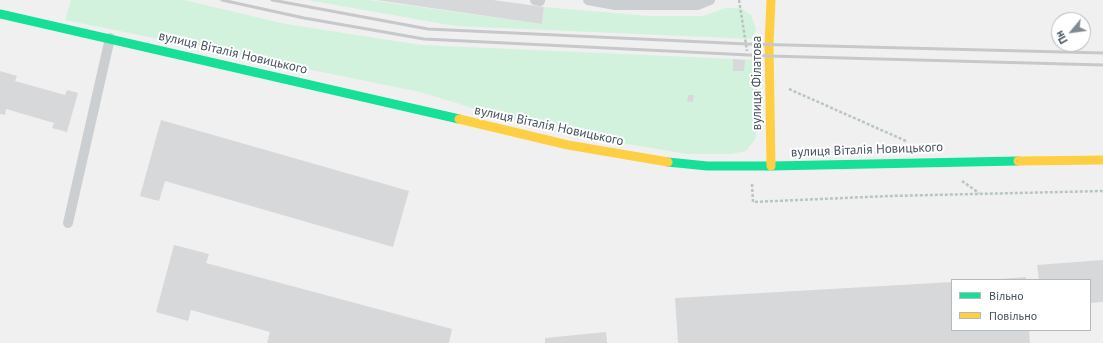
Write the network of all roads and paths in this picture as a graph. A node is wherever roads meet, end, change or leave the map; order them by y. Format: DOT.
graph roads {
  1 [pos="588,0"];
  2 [pos="710,0"];
  3 [pos="771,0"];
  4 [pos="0,14"];
  5 [pos="110,38"];
  6 [pos="785,87"];
  7 [pos="910,143"];
  8 [pos="1103,160"];
  9 [pos="771,166"];
  10 [pos="752,183"];
  11 [pos="1103,191"];
  12 [pos="68,222"];
  1 -- 2 [label="lane"];
  3 -- 9 [label="street, вулиця Філатова"];
  4 -- 5 [label="street, вулиця Віталія Новицького"];
  5 -- 9 [label="street, вулиця Віталія Новицького"];
  5 -- 12 [label="lane"];
  6 -- 7 [label="path"];
  8 -- 9 [label="street, вулиця Віталія Новицького"];
  10 -- 11 [label="path"];
}
